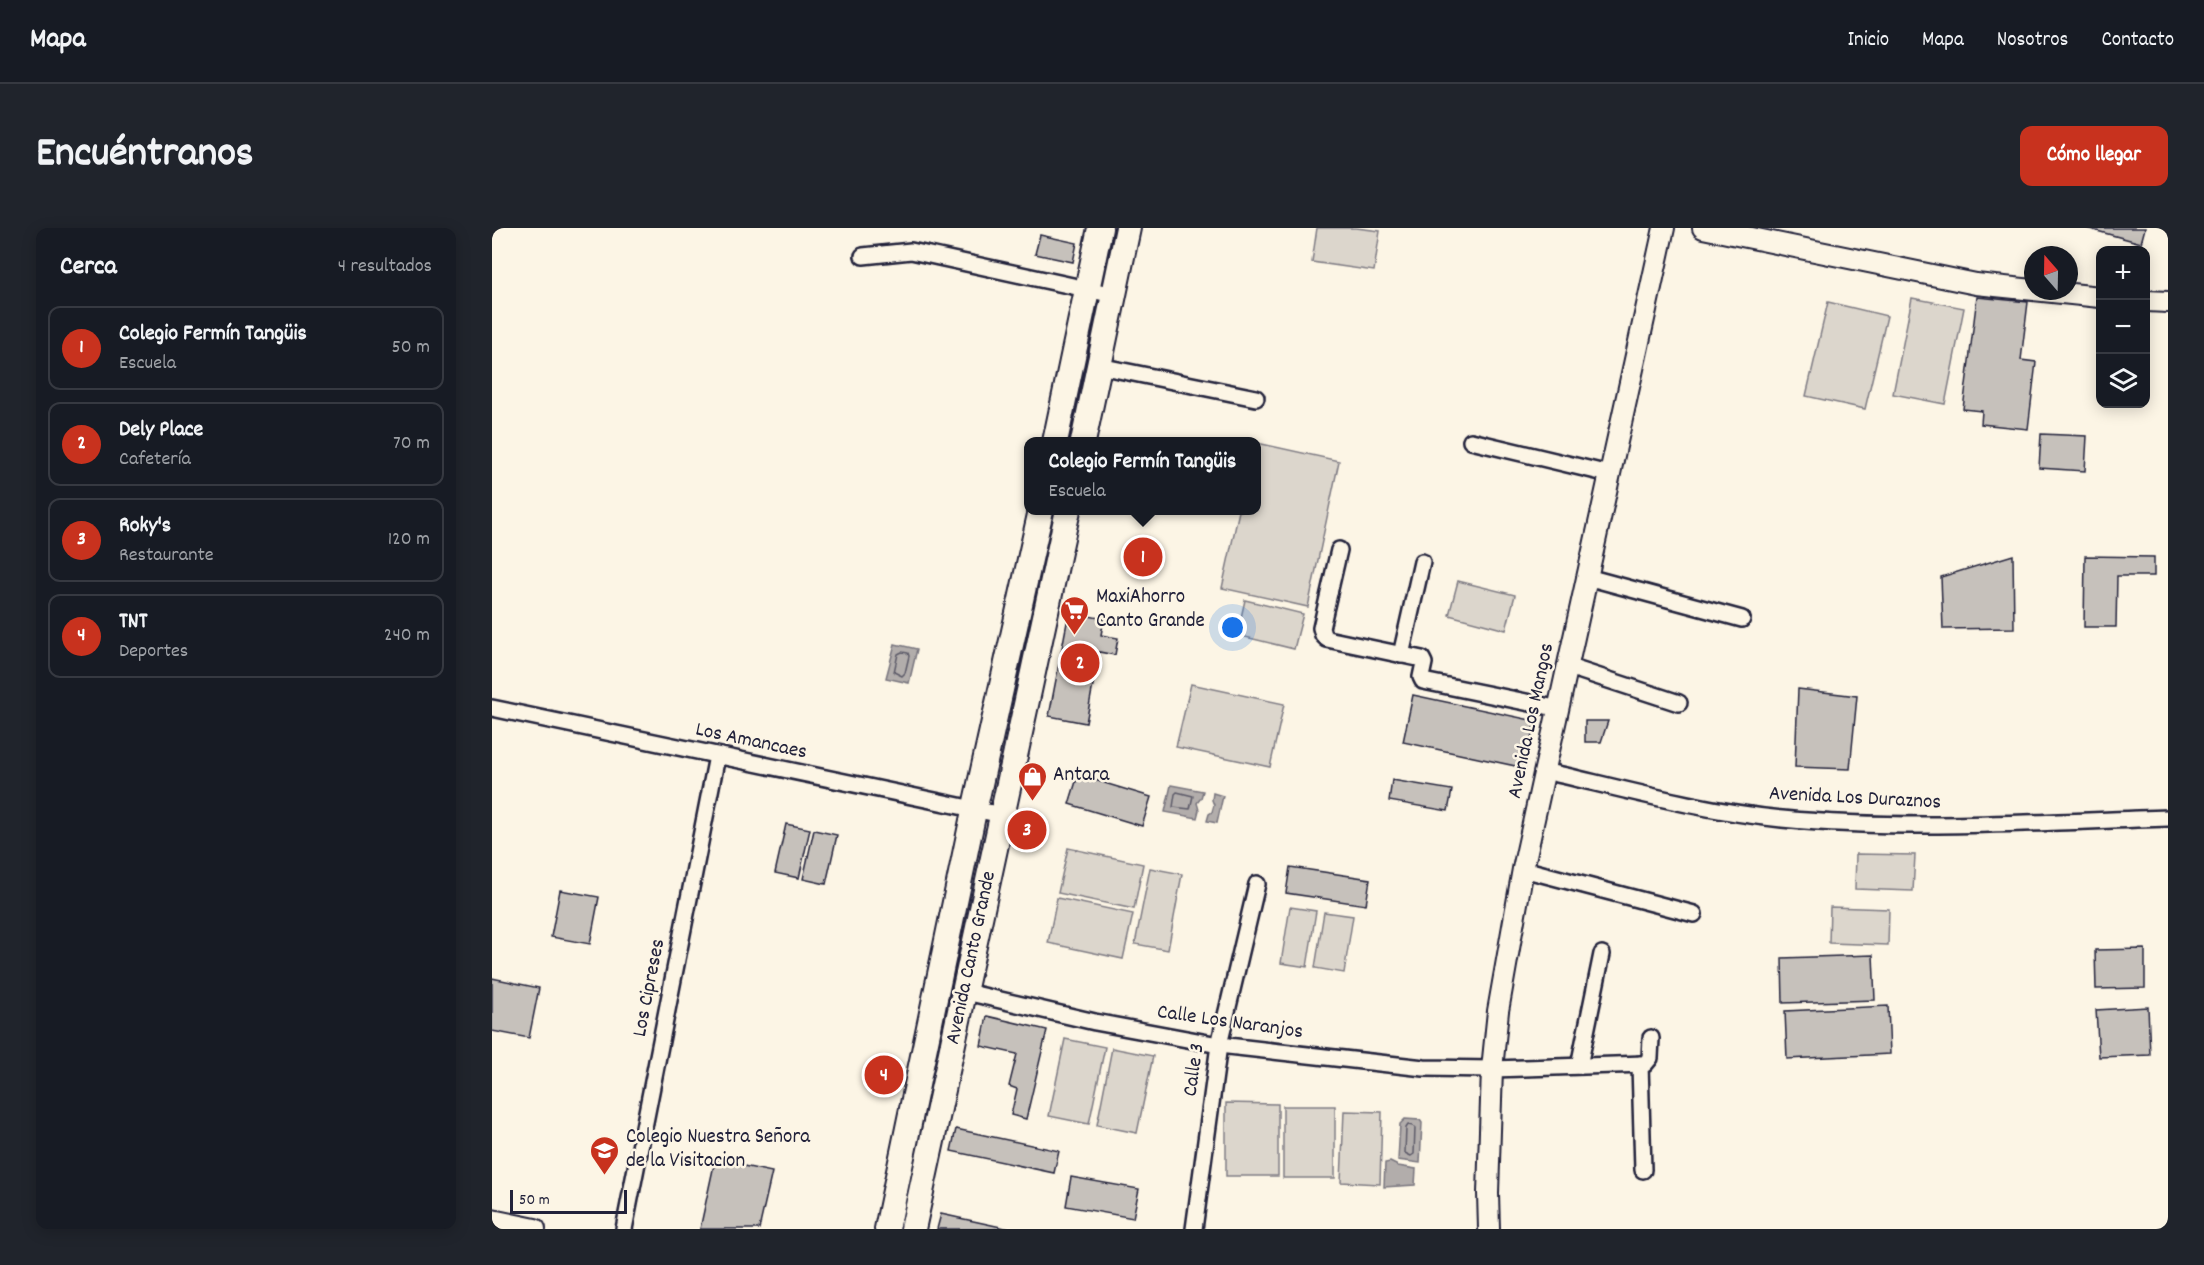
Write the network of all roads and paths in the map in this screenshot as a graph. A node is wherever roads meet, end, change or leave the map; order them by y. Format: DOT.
graph roads {
  1 [pos="1100,228"];
  2 [pos="1128,228"];
  3 [pos="1664,228"];
  4 [pos="1703,228"];
  5 [pos="863,256"];
  6 [pos="1087,289"];
  7 [pos="1114,295"];
  8 [pos="2096,297"];
  9 [pos="2150,301"];
  10 [pos="2168,302"];
  11 [pos="1099,366"];
  12 [pos="1256,398"];
  13 [pos="1056,437"];
  14 [pos="1084,437"];
  15 [pos="1471,441"];
  16 [pos="1609,474"];
  17 [pos="1040,515"];
  18 [pos="1067,515"];
  19 [pos="1339,550"];
  20 [pos="1422,562"];
  21 [pos="1587,577"];
  22 [pos="1742,619"];
  23 [pos="1401,655"];
  24 [pos="1569,667"];
  25 [pos="1679,703"];
  26 [pos="492,708"];
  27 [pos="1560,709"];
  28 [pos="717,756"];
  29 [pos="1545,771"];
  30 [pos="974,811"];
  31 [pos="1002,815"];
  32 [pos="2168,818"];
  33 [pos="1523,869"];
  34 [pos="1257,884"];
  35 [pos="1694,914"];
  36 [pos="1602,954"];
  37 [pos="966,992"];
  38 [pos="1651,1038"];
  39 [pos="1219,1046"];
  40 [pos="1640,1065"];
  41 [pos="1579,1066"];
  42 [pos="1492,1069"];
  43 [pos="1643,1170"];
  44 [pos="492,1220"];
  45 [pos="535,1229"];
  46 [pos="624,1229"];
  47 [pos="887,1229"];
  48 [pos="913,1229"];
  49 [pos="1194,1229"];
  50 [pos="1489,1229"];
  1 -- 6 [label="main road"];
  2 -- 7 [label="main road"];
  3 -- 16 [label="street, Avenida Los Mangos"];
  4 -- 8 [label="street"];
  5 -- 6 [label="street"];
  6 -- 7 [label="street"];
  6 -- 13 [label="main road"];
  7 -- 11 [label="main road"];
  9 -- 10 [label="street"];
  11 -- 12 [label="street"];
  11 -- 14 [label="main road"];
  15 -- 16 [label="street"];
  16 -- 21 [label="street, Avenida Los Mangos"];
  17 -- 30 [label="main road, Avenida Canto Grande"];
  18 -- 31 [label="main road, Avenida Canto Grande"];
  19 -- 23 [label="street"];
  20 -- 23 [label="street"];
  21 -- 22 [label="street"];
  21 -- 24 [label="street, Avenida Los Mangos"];
  23 -- 27 [label="street"];
  24 -- 25 [label="street"];
  24 -- 27 [label="street, Avenida Los Mangos"];
  26 -- 28 [label="street, Los Amancaes"];
  27 -- 29 [label="street, Avenida Los Mangos"];
  28 -- 30 [label="street, Los Amancaes"];
  28 -- 46 [label="street, Los Cipreses"];
  29 -- 32 [label="street, Avenida Los Duraznos"];
  29 -- 33 [label="street, Avenida Los Mangos"];
  30 -- 31 [label="street, Los Amancaes"];
  30 -- 47 [label="main road, Avenida Canto Grande"];
  31 -- 37 [label="main road, Avenida Canto Grande"];
  33 -- 35 [label="street"];
  33 -- 42 [label="street, Avenida Los Mangos"];
  34 -- 39 [label="street, Calle 3"];
  36 -- 41 [label="street"];
  37 -- 39 [label="street, Calle Los Naranjos"];
  37 -- 48 [label="main road, Avenida Canto Grande"];
  38 -- 40 [label="street"];
  39 -- 42 [label="street, Calle Los Naranjos"];
  39 -- 49 [label="street, Calle 3"];
  40 -- 41 [label="street, Calle Los Naranjos"];
  40 -- 43 [label="street"];
  41 -- 42 [label="street, Calle Los Naranjos"];
  42 -- 50 [label="street, Avenida Los Mangos"];
  44 -- 45 [label="street"];
}
